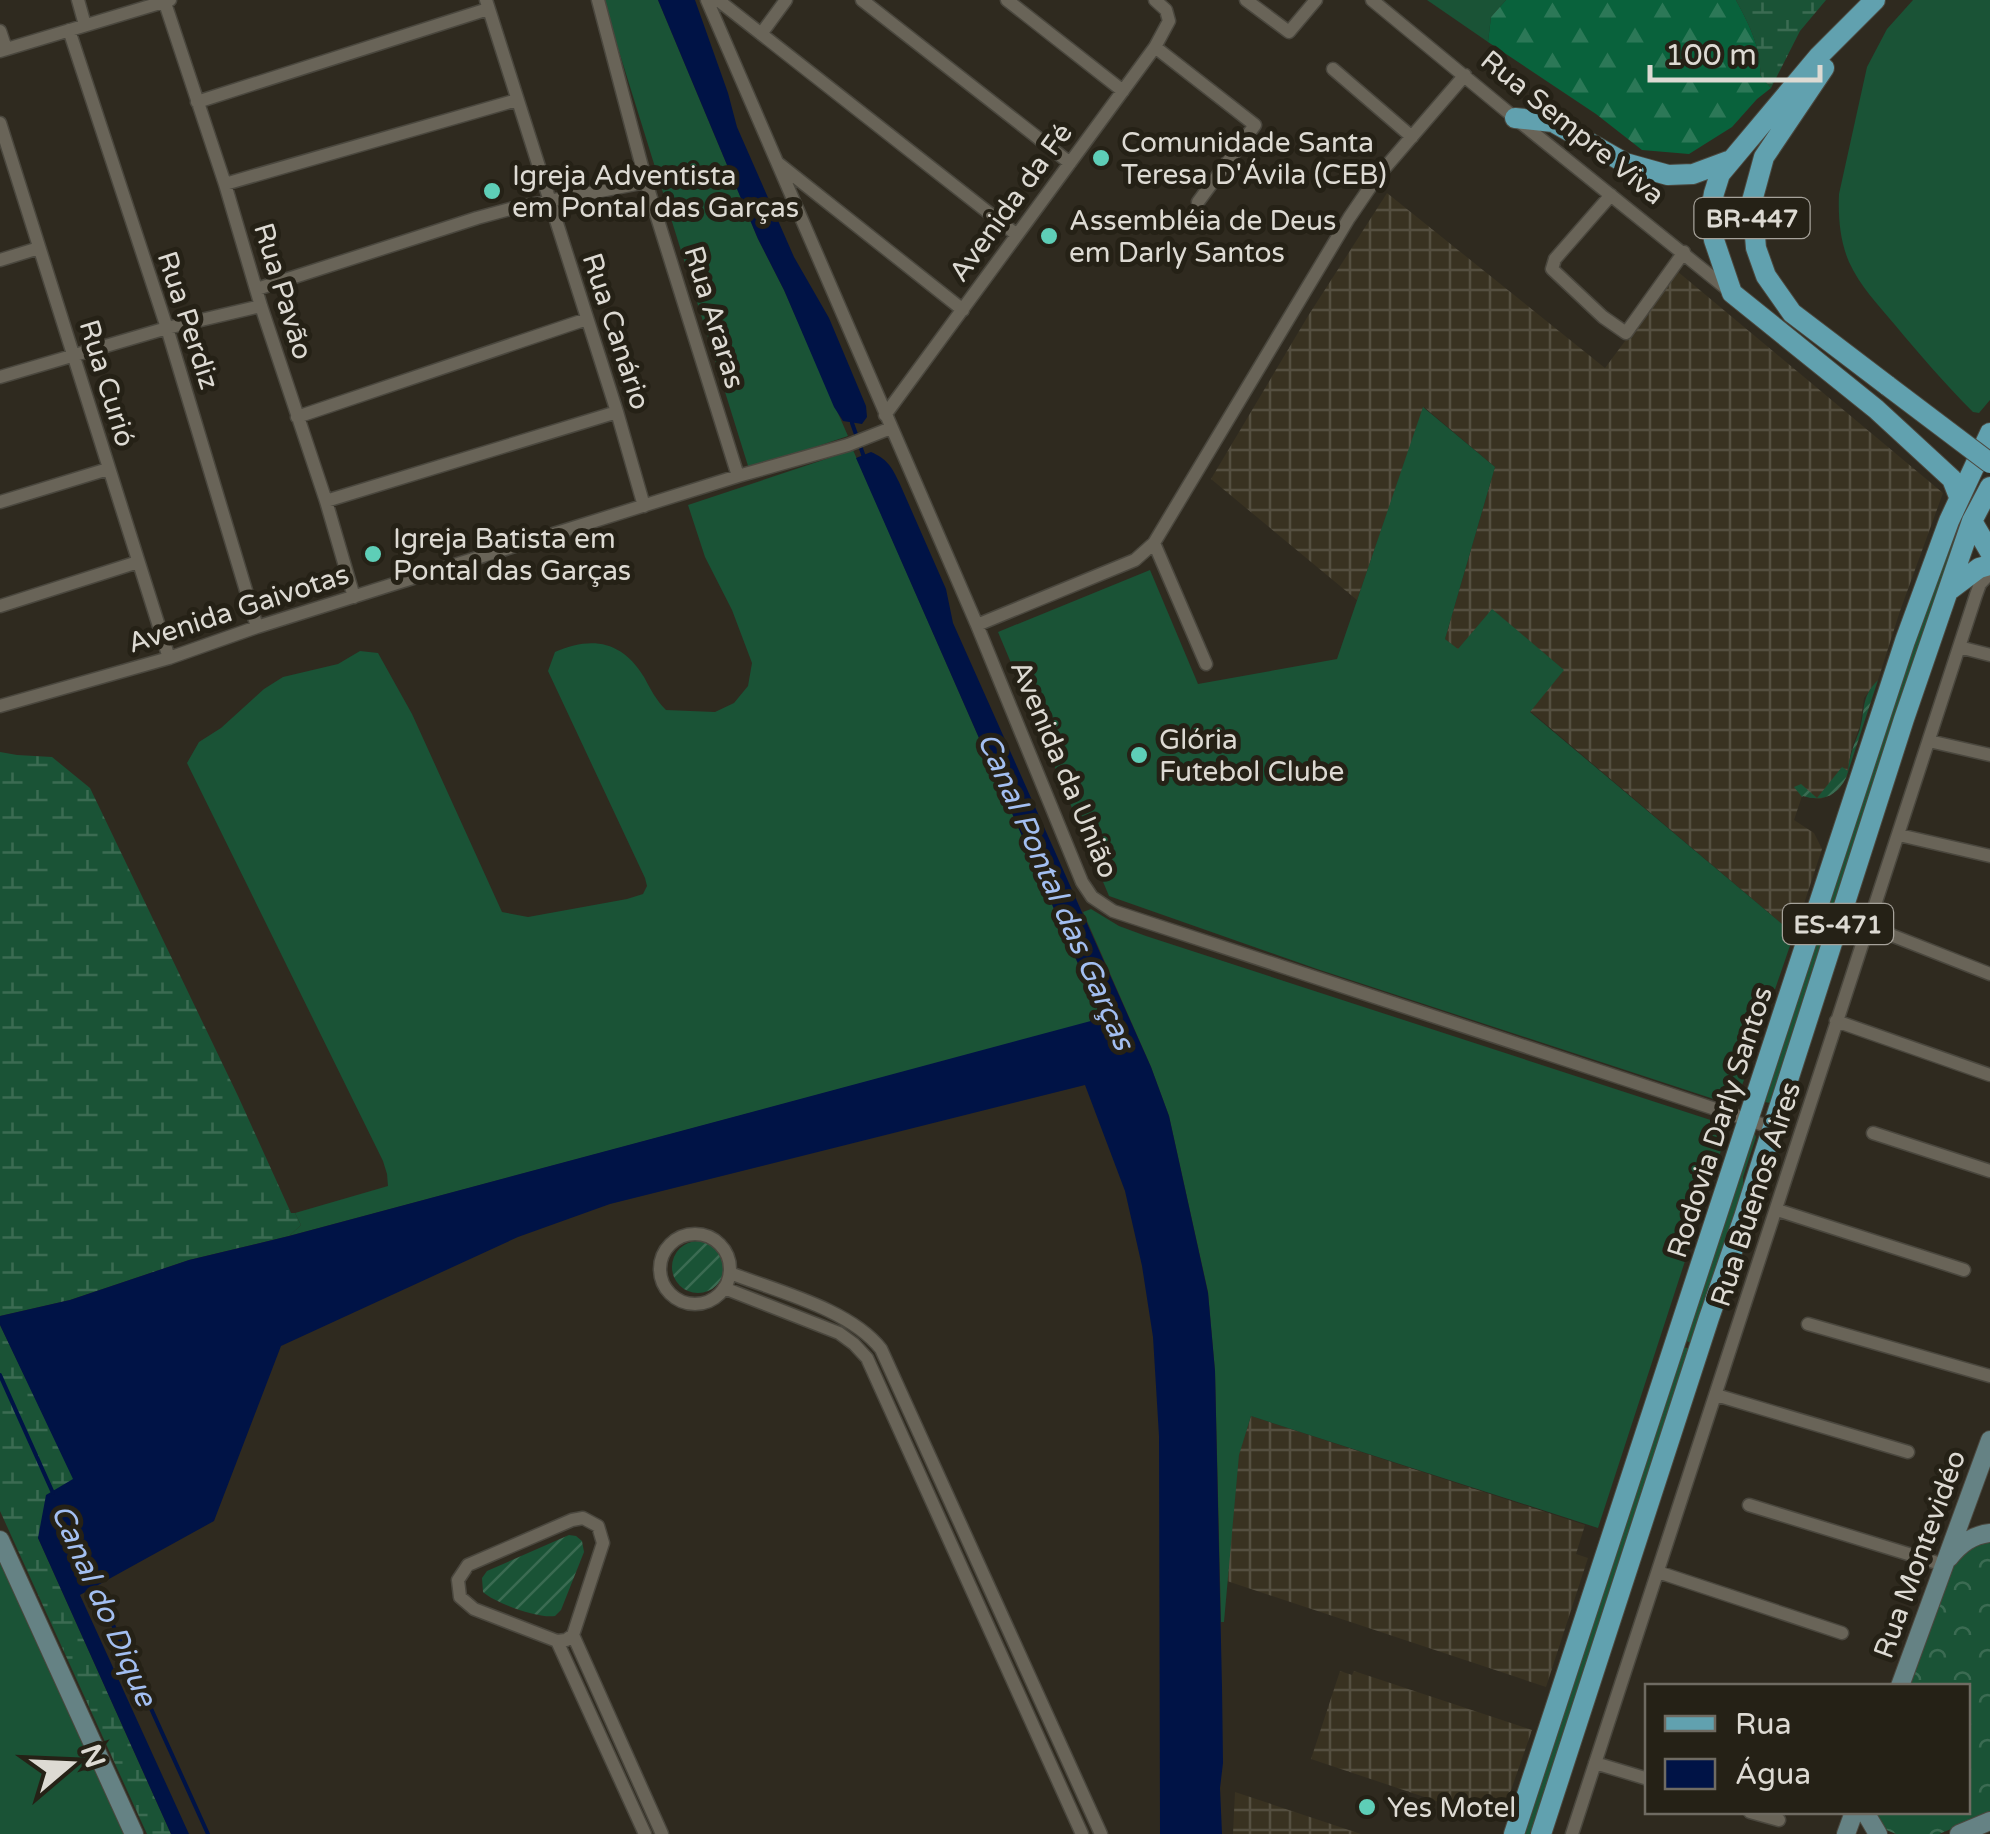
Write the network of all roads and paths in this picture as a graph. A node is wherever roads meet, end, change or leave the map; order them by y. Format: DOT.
graph roads {
  1 [pos="78,0"];
  2 [pos="598,0"];
  3 [pos="707,0"];
  4 [pos="718,0"];
  5 [pos="786,0"];
  6 [pos="862,0"];
  7 [pos="1007,0"];
  8 [pos="1155,0"];
  9 [pos="1246,0"];
  10 [pos="1316,0"];
  11 [pos="1372,0"];
  12 [pos="1876,0"];
  13 [pos="167,1"];
  14 [pos="487,4"];
  15 [pos="1854,20"];
  16 [pos="86,24"];
  17 [pos="69,30"];
  18 [pos="0,31"];
  19 [pos="761,34"];
  20 [pos="1155,47"];
  21 [pos="3,50"];
  22 [pos="1333,70"];
  23 [pos="1465,76"];
  24 [pos="1122,91"];
  25 [pos="517,100"];
  26 [pos="196,102"];
  27 [pos="1515,118"];
  28 [pos="0,123"];
  29 [pos="1412,137"];
  30 [pos="6,159"];
  31 [pos="1730,160"];
  32 [pos="777,162"];
  33 [pos="1070,163"];
  34 [pos="646,182"];
  35 [pos="225,184"];
  36 [pos="1611,195"];
  37 [pos="549,202"];
  38 [pos="1198,202"];
  39 [pos="1017,235"];
  40 [pos="39,248"];
  41 [pos="1684,252"];
  42 [pos="0,260"];
  43 [pos="257,289"];
  44 [pos="1732,293"];
  45 [pos="262,306"];
  46 [pos="963,310"];
  47 [pos="587,318"];
  48 [pos="166,328"];
  49 [pos="74,354"];
  50 [pos="0,378"];
  51 [pos="616,412"];
  52 [pos="297,416"];
  53 [pos="888,422"];
  54 [pos="1990,434"];
  55 [pos="1990,463"];
  56 [pos="108,469"];
  57 [pos="738,476"];
  58 [pos="1990,488"];
  59 [pos="1959,497"];
  60 [pos="0,502"];
  61 [pos="326,502"];
  62 [pos="644,506"];
  63 [pos="1972,522"];
  64 [pos="1154,544"];
  65 [pos="1990,552"];
  66 [pos="138,562"];
  67 [pos="1990,565"];
  68 [pos="1990,574"];
  69 [pos="1950,589"];
  70 [pos="354,598"];
  71 [pos="0,606"];
  72 [pos="976,626"];
  73 [pos="257,627"];
  74 [pos="1958,647"];
  75 [pos="1990,654"];
  76 [pos="169,658"];
  77 [pos="1206,664"];
  78 [pos="0,706"];
  79 [pos="1929,740"];
  80 [pos="1990,755"];
  81 [pos="1899,834"];
  82 [pos="1990,856"];
  83 [pos="1868,926"];
  84 [pos="1990,974"];
  85 [pos="1836,1022"];
  86 [pos="1990,1075"];
  87 [pos="1748,1120"];
  88 [pos="1773,1128"];
  89 [pos="1873,1133"];
  90 [pos="1990,1172"];
  91 [pos="1777,1210"];
  92 [pos="1964,1270"];
  93 [pos="730,1272"];
  94 [pos="724,1288"];
  95 [pos="1808,1324"];
  96 [pos="1990,1376"];
  97 [pos="1716,1395"];
  98 [pos="1990,1440"];
  99 [pos="1908,1452"];
  100 [pos="1749,1505"];
  101 [pos="1990,1533"];
  102 [pos="0,1540"];
  103 [pos="1944,1565"];
  104 [pos="1658,1572"];
  105 [pos="1842,1634"];
  106 [pos="573,1636"];
  107 [pos="557,1641"];
  108 [pos="1901,1684"];
  109 [pos="1596,1763"];
  110 [pos="1645,1778"];
  111 [pos="1757,1814"];
  112 [pos="1778,1820"];
  113 [pos="1990,1821"];
  114 [pos="134,1834"];
  115 [pos="644,1834"];
  116 [pos="662,1834"];
  117 [pos="1082,1834"];
  118 [pos="1101,1834"];
  119 [pos="1514,1834"];
  120 [pos="1541,1834"];
  121 [pos="1572,1834"];
  122 [pos="1959,1834"];
  1 -- 16 [label="street"];
  2 -- 34 [label="street, Rua Araras"];
  3 -- 32 [label="street, Avenida da União"];
  4 -- 19 [label="street"];
  5 -- 19 [label="street"];
  6 -- 33 [label="street"];
  7 -- 24 [label="street"];
  8 -- 20 [label="street, Avenida da Fé"];
  9 -- 10 [label="street"];
  11 -- 23 [label="street, Rua Sempre Viva"];
  12 -- 15 [label="main road, BR-447"];
  13 -- 16 [label="street"];
  13 -- 26 [label="street, Rua Pavão"];
  14 -- 25 [label="street, Rua Canário"];
  14 -- 26 [label="street"];
  15 -- 31 [label="main road, BR-447"];
  15 -- 55 [label="main road, BR-447, bridge"];
  16 -- 17 [label="street"];
  17 -- 21 [label="street"];
  17 -- 48 [label="street, Rua Perdiz"];
  18 -- 21 [label="street"];
  19 -- 39 [label="street"];
  20 -- 24 [label="street, Avenida da Fé"];
  20 -- 38 [label="street"];
  22 -- 29 [label="street"];
  23 -- 27 [label="street, Rua Sempre Viva"];
  23 -- 29 [label="street"];
  24 -- 33 [label="street, Avenida da Fé"];
  25 -- 35 [label="street"];
  25 -- 37 [label="street, Rua Canário"];
  26 -- 35 [label="street, Rua Pavão"];
  27 -- 31 [label="main road"];
  27 -- 36 [label="street, Rua Sempre Viva"];
  28 -- 30 [label="street, Rua Curió"];
  29 -- 64 [label="street"];
  30 -- 40 [label="street, Rua Curió"];
  31 -- 44 [label="main road, BR-447"];
  32 -- 46 [label="street"];
  32 -- 53 [label="street, Avenida da União"];
  33 -- 39 [label="street, Avenida da Fé"];
  34 -- 37 [label="street"];
  34 -- 57 [label="street, Rua Araras"];
  35 -- 43 [label="street, Rua Pavão"];
  36 -- 41 [label="street, Rua Sempre Viva"];
  36 -- 41 [label="street"];
  37 -- 43 [label="street"];
  37 -- 47 [label="street, Rua Canário"];
  39 -- 46 [label="street, Avenida da Fé"];
  40 -- 42 [label="street"];
  40 -- 49 [label="street, Rua Curió"];
  41 -- 44 [label="street, Rua Sempre Viva"];
  43 -- 45 [label="street, Rua Pavão"];
  44 -- 59 [label="main road, Rua Sempre Viva"];
  45 -- 48 [label="street"];
  45 -- 52 [label="street, Rua Pavão"];
  46 -- 53 [label="street, Avenida da Fé"];
  47 -- 51 [label="street, Rua Canário"];
  47 -- 52 [label="street"];
  48 -- 49 [label="street"];
  48 -- 73 [label="street, Rua Perdiz"];
  49 -- 50 [label="street"];
  49 -- 56 [label="street, Rua Curió"];
  51 -- 61 [label="street"];
  51 -- 62 [label="street, Rua Canário"];
  52 -- 61 [label="street, Rua Pavão"];
  53 -- 57 [label="street, Avenida Gaivotas"];
  53 -- 72 [label="street, Avenida da União"];
  54 -- 59 [label="main road, Rodovia Darly Santos / ES-471"];
  56 -- 60 [label="street"];
  56 -- 66 [label="street, Rua Curió"];
  57 -- 62 [label="street, Avenida Gaivotas"];
  58 -- 63 [label="main road, Rodovia Darly Santos / ES-471"];
  59 -- 87 [label="main road, Rodovia Darly Santos / ES-471"];
  61 -- 70 [label="street, Rua Pavão"];
  62 -- 70 [label="street, Avenida Gaivotas"];
  63 -- 65 [label="main road"];
  63 -- 69 [label="main road, Rodovia Darly Santos / ES-471"];
  64 -- 72 [label="street"];
  64 -- 77 [label="street"];
  66 -- 71 [label="street"];
  66 -- 76 [label="street, Rua Curió"];
  67 -- 69 [label="main road"];
  68 -- 74 [label="street, Rua Buenos Aires"];
  69 -- 88 [label="main road, Rodovia Darly Santos / ES-471"];
  70 -- 73 [label="street, Avenida Gaivotas"];
  72 -- 87 [label="street, Avenida da União"];
  73 -- 76 [label="street, Avenida Gaivotas"];
  74 -- 75 [label="street"];
  74 -- 79 [label="street, Rua Buenos Aires"];
  76 -- 78 [label="street, Avenida Gaivotas"];
  79 -- 80 [label="street"];
  79 -- 81 [label="street, Rua Buenos Aires"];
  81 -- 82 [label="street"];
  81 -- 83 [label="street, Rua Buenos Aires"];
  83 -- 84 [label="street"];
  83 -- 85 [label="street, Rua Buenos Aires"];
  85 -- 86 [label="street"];
  85 -- 91 [label="street, Rua Buenos Aires"];
  87 -- 88 [label="street, Avenida da União"];
  87 -- 119 [label="main road, Rodovia Darly Santos / ES-471"];
  88 -- 120 [label="main road, Rodovia Darly Santos / ES-471"];
  89 -- 90 [label="street"];
  91 -- 92 [label="street"];
  91 -- 97 [label="street, Rua Buenos Aires"];
  93 -- 94 [label="street"];
  93 -- 94 [label="street"];
  93 -- 118 [label="street"];
  94 -- 117 [label="street"];
  95 -- 96 [label="street"];
  97 -- 99 [label="street"];
  97 -- 104 [label="street, Rua Buenos Aires"];
  98 -- 103 [label="street, Rua Montevidéo"];
  100 -- 103 [label="street"];
  101 -- 103 [label="street"];
  102 -- 114 [label="street"];
  103 -- 108 [label="street, Rua Montevidéo"];
  104 -- 105 [label="street"];
  104 -- 109 [label="street, Rua Buenos Aires"];
  106 -- 107 [label="street"];
  106 -- 107 [label="street"];
  106 -- 116 [label="street"];
  107 -- 115 [label="street"];
  109 -- 110 [label="street"];
  109 -- 121 [label="street, Rua Buenos Aires"];
  111 -- 112 [label="street"];
  113 -- 122 [label="street"];
}
